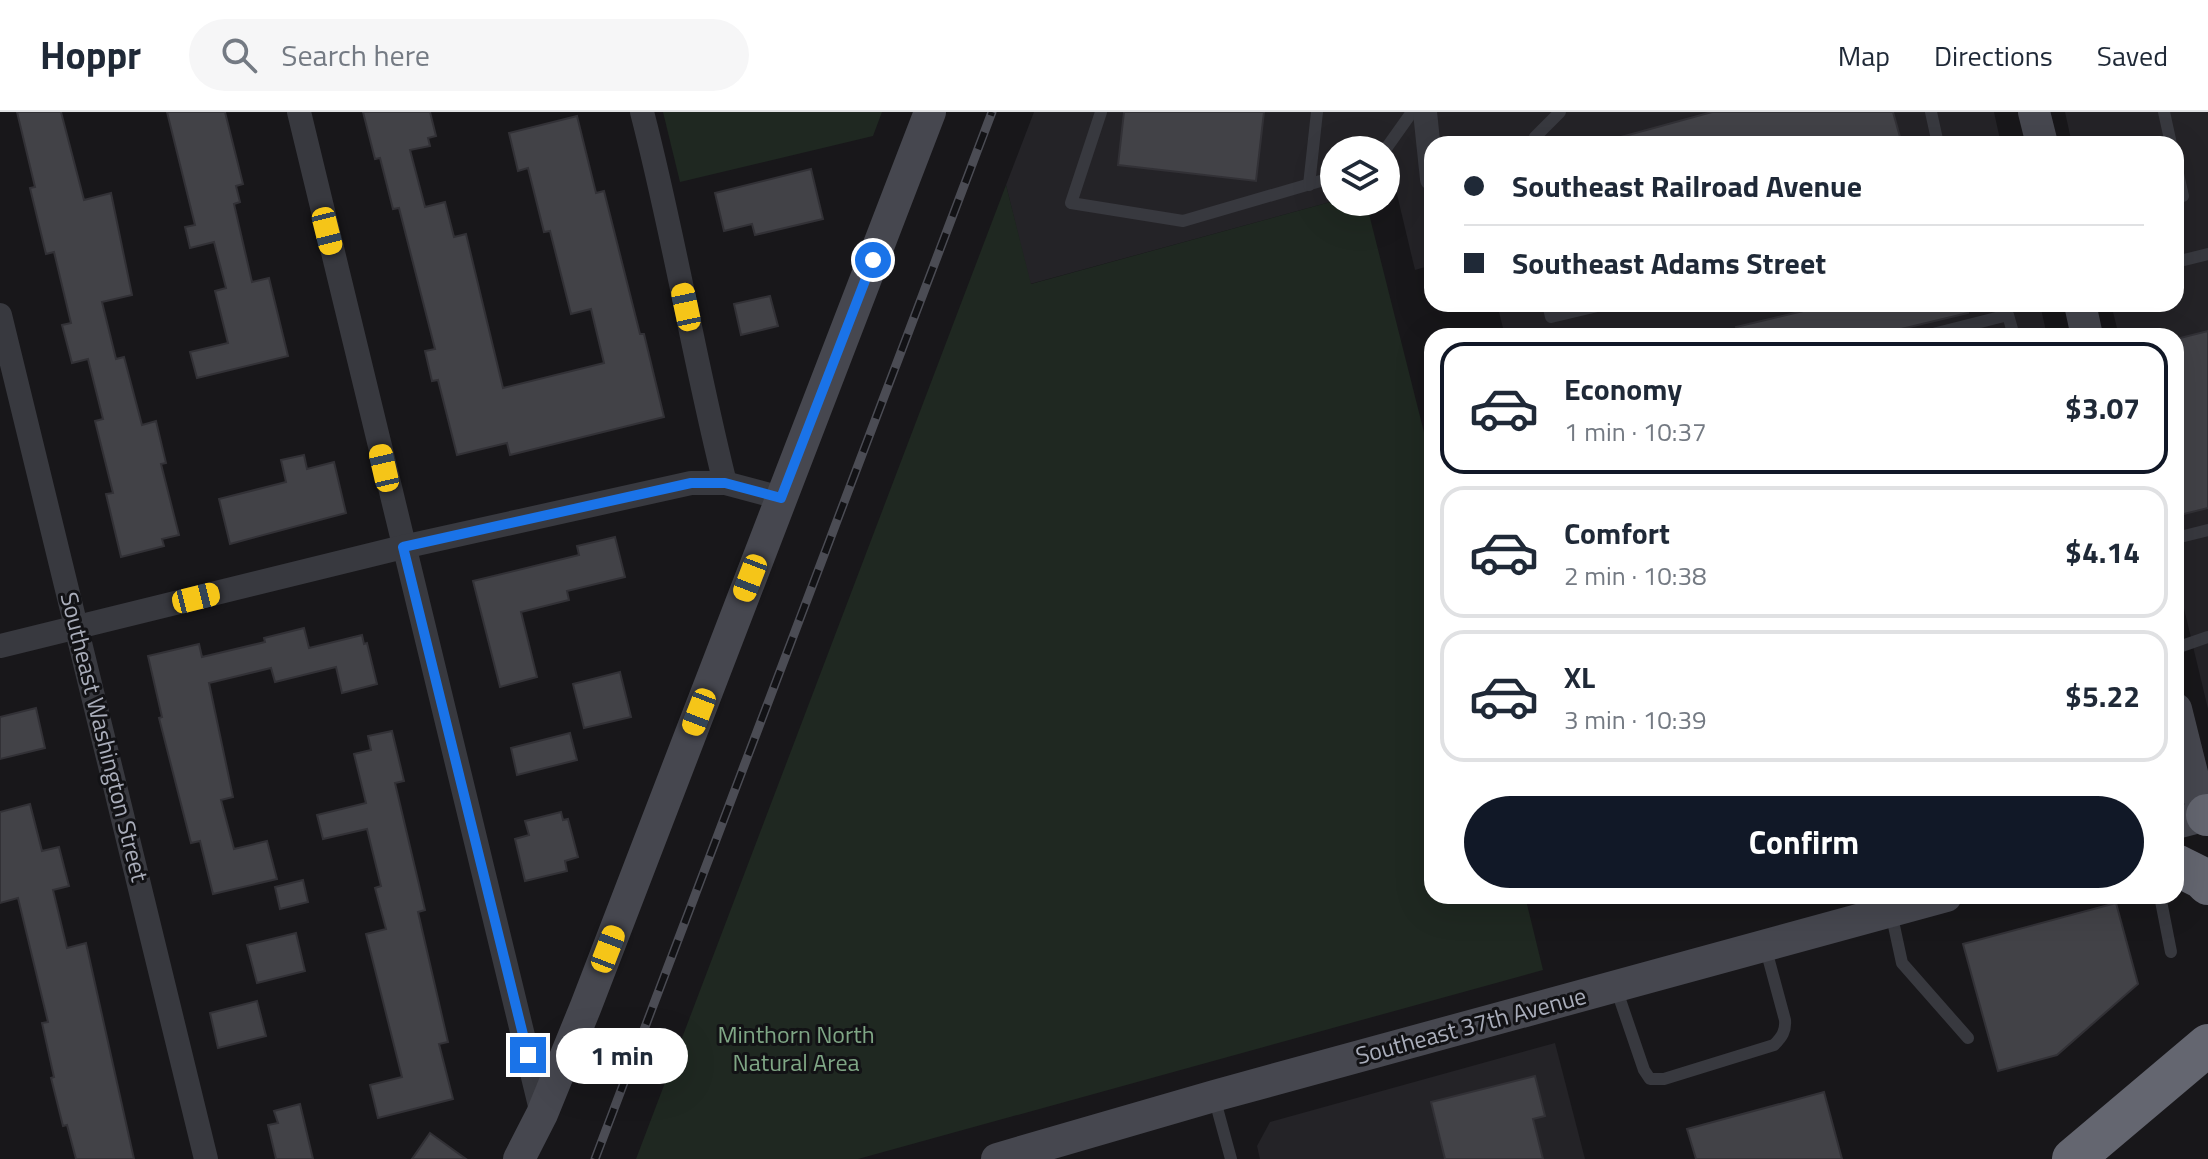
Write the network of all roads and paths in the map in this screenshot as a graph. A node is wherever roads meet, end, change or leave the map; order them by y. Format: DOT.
graph roads {
  1 [pos="299,112"];
  2 [pos="642,112"];
  3 [pos="930,112"];
  4 [pos="1101,112"];
  5 [pos="1317,112"];
  6 [pos="1412,112"];
  7 [pos="1425,112"];
  8 [pos="1560,112"];
  9 [pos="1931,112"];
  10 [pos="2035,112"];
  11 [pos="2164,112"];
  12 [pos="1395,136"];
  13 [pos="1428,136"];
  14 [pos="1536,136"];
  15 [pos="1936,136"];
  16 [pos="2040,136"];
  17 [pos="2169,136"];
  18 [pos="1320,181"];
  19 [pos="1309,185"];
  20 [pos="2208,254"];
  21 [pos="2184,260"];
  22 [pos="1550,312"];
  23 [pos="1572,312"];
  24 [pos="0,315"];
  25 [pos="1957,328"];
  26 [pos="2012,328"];
  27 [pos="725,483"];
  28 [pos="781,498"];
  29 [pos="2208,530"];
  30 [pos="2184,536"];
  31 [pos="403,547"];
  32 [pos="77,627"];
  33 [pos="2208,637"];
  34 [pos="2184,645"];
  35 [pos="0,646"];
  36 [pos="2184,741"];
  37 [pos="2200,817"];
  38 [pos="2184,869"];
  39 [pos="2208,884"];
  40 [pos="1911,904"];
  41 [pos="2162,904"];
  42 [pos="1881,911"];
  43 [pos="1765,946"];
  44 [pos="2171,952"];
  45 [pos="1615,986"];
  46 [pos="1968,1038"];
  47 [pos="2208,1044"];
  48 [pos="1214,1096"];
  49 [pos="542,1114"];
  50 [pos="206,1159"];
  51 [pos="519,1159"];
  52 [pos="997,1159"];
  53 [pos="1231,1159"];
  54 [pos="2073,1159"];
  1 -- 31 [label="street"];
  2 -- 27 [label="street"];
  3 -- 28 [label="street"];
  4 -- 19 [label="lane"];
  5 -- 19 [label="lane"];
  6 -- 12 [label="lane"];
  7 -- 13 [label="street"];
  8 -- 14 [label="lane"];
  9 -- 15 [label="lane"];
  10 -- 16 [label="street"];
  11 -- 17 [label="lane"];
  18 -- 19 [label="lane"];
  20 -- 21 [label="lane"];
  22 -- 23 [label="lane"];
  24 -- 32 [label="street, Southeast Washington Street"];
  25 -- 26 [label="lane"];
  27 -- 28 [label="street"];
  27 -- 31 [label="street"];
  28 -- 49 [label="street"];
  29 -- 30 [label="lane"];
  31 -- 32 [label="street"];
  31 -- 49 [label="street"];
  32 -- 35 [label="street"];
  32 -- 50 [label="street, Southeast Washington Street"];
  33 -- 34 [label="lane"];
  36 -- 37 [label="street"];
  38 -- 39 [label="highway"];
  40 -- 42 [label="street, Southeast 37th Avenue"];
  41 -- 44 [label="lane"];
  42 -- 43 [label="street, Southeast 37th Avenue"];
  42 -- 46 [label="lane"];
  43 -- 45 [label="street, Southeast 37th Avenue"];
  43 -- 45 [label="lane"];
  45 -- 48 [label="street, Southeast 37th Avenue"];
  47 -- 54 [label="highway"];
  48 -- 52 [label="street, Southeast 37th Avenue"];
  48 -- 53 [label="lane"];
  49 -- 51 [label="street"];
}
